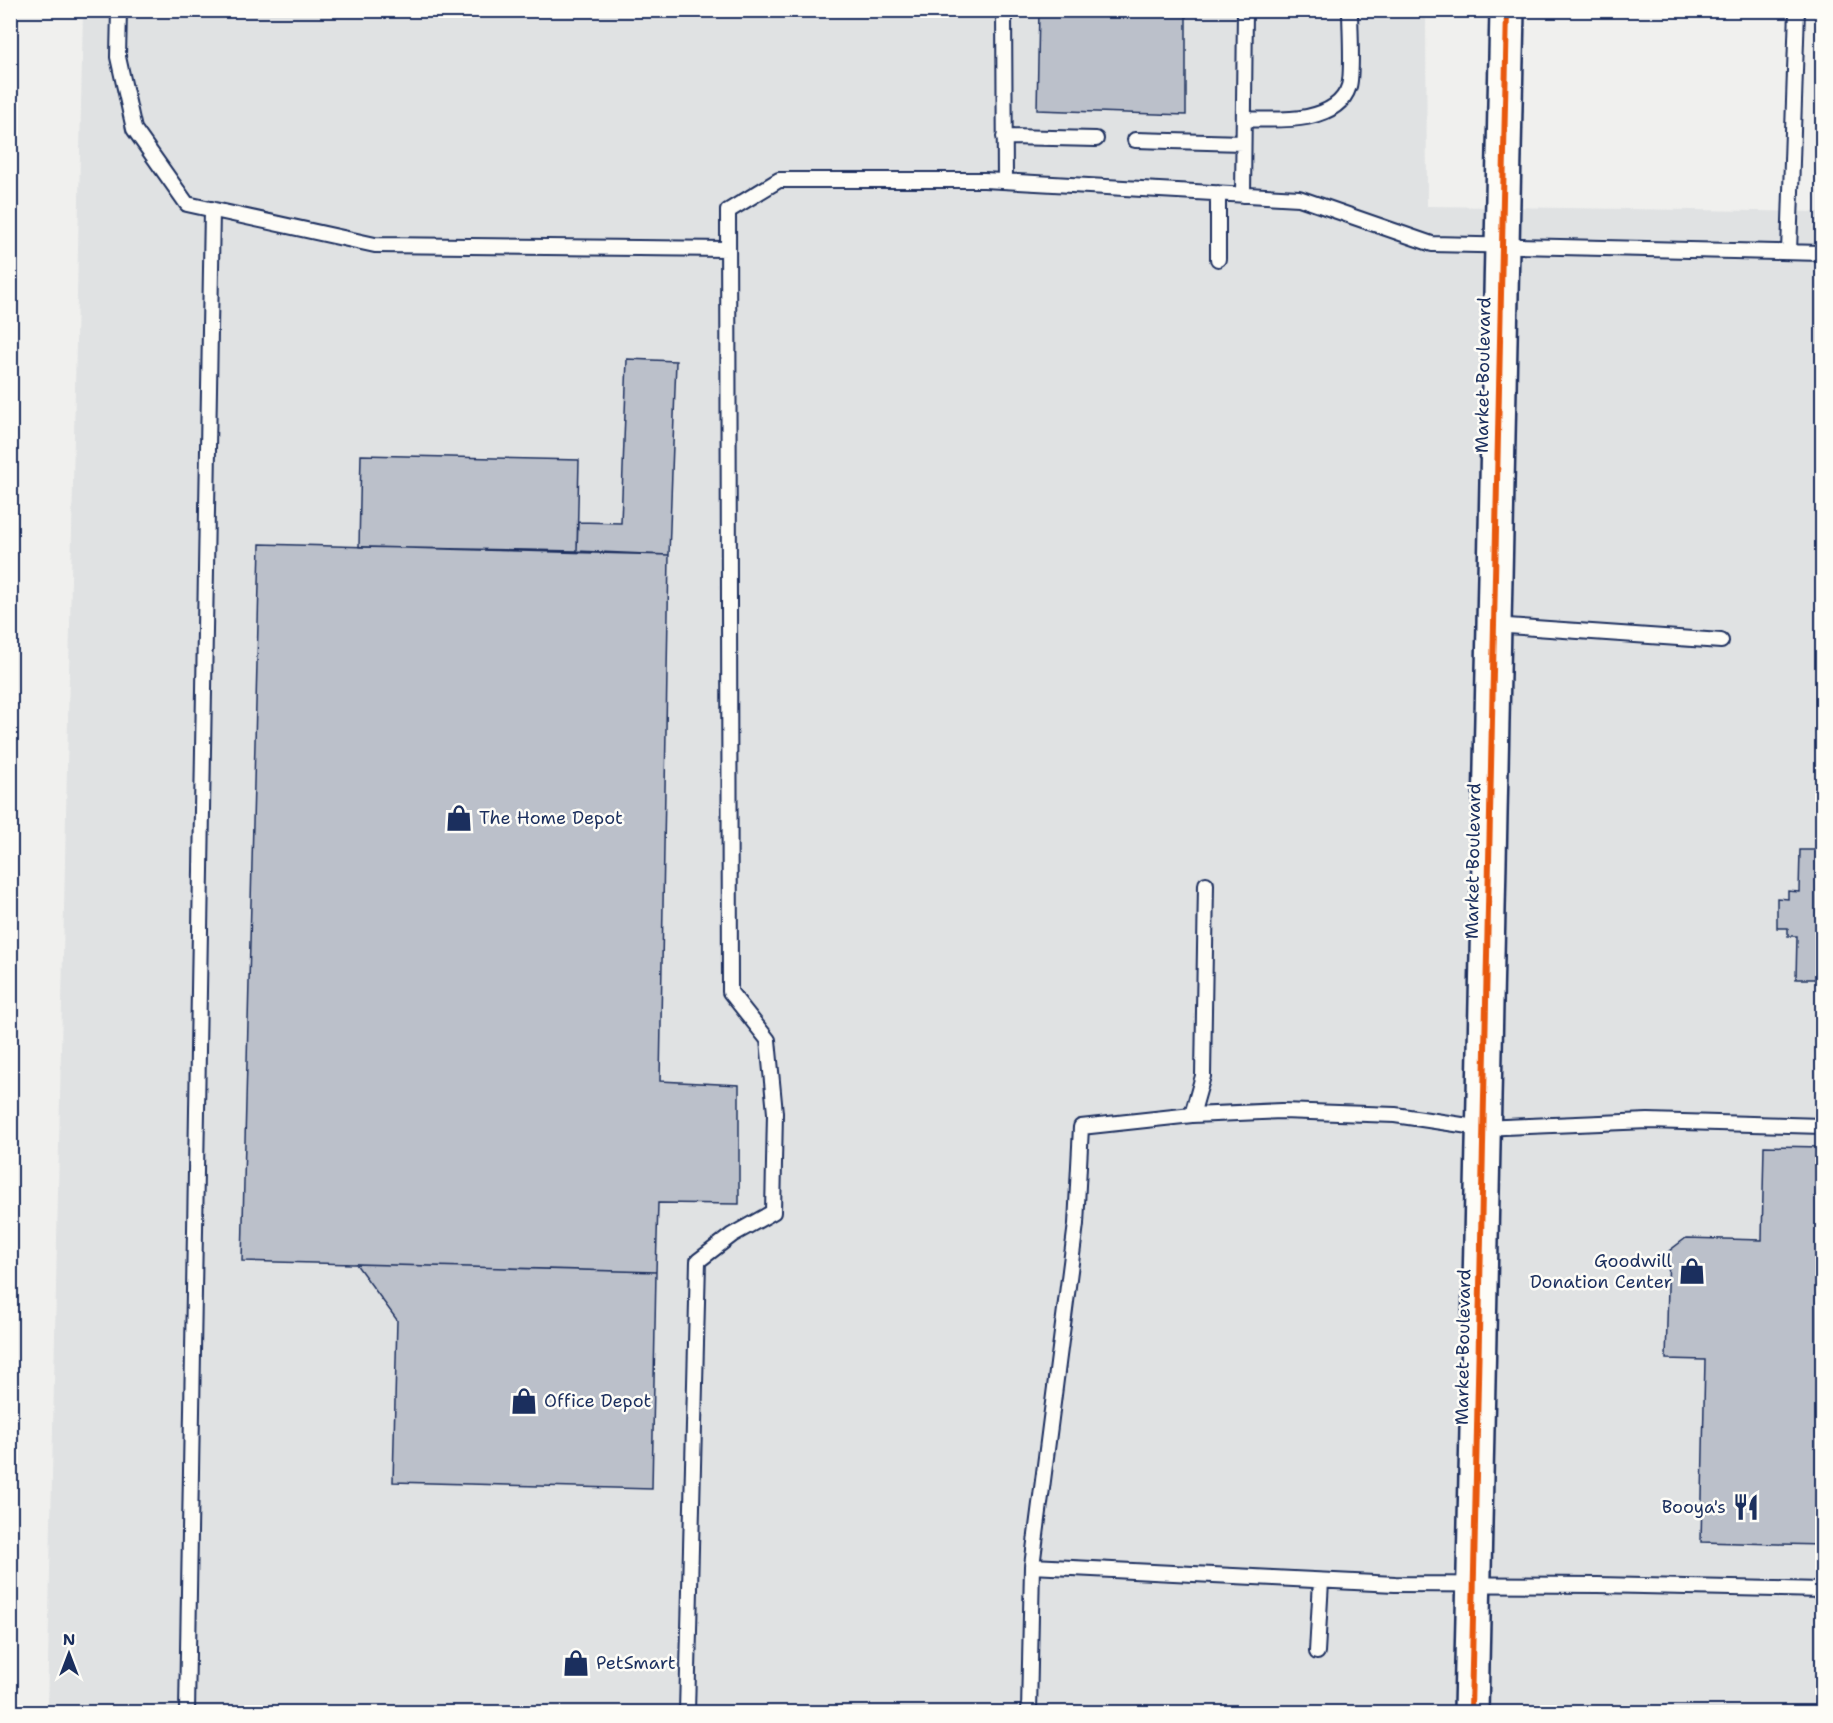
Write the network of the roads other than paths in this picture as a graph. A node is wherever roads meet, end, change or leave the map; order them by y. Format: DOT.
graph roads {
  1 [pos="119,10"];
  2 [pos="1004,10"];
  3 [pos="1245,10"];
  4 [pos="1350,10"];
  5 [pos="1507,10"];
  6 [pos="1797,10"];
  7 [pos="1244,119"];
  8 [pos="1004,137"];
  9 [pos="1096,139"];
  10 [pos="1136,140"];
  11 [pos="1243,143"];
  12 [pos="1005,181"];
  13 [pos="1218,193"];
  14 [pos="1243,195"];
  15 [pos="212,209"];
  16 [pos="1500,247"];
  17 [pos="728,249"];
  18 [pos="1789,252"];
  19 [pos="1822,253"];
  20 [pos="1218,259"];
  21 [pos="1493,625"];
  22 [pos="1721,641"];
  23 [pos="1206,884"];
  24 [pos="1192,1115"];
  25 [pos="1822,1126"];
  26 [pos="1482,1128"];
  27 [pos="1032,1566"];
  28 [pos="1321,1581"];
  29 [pos="1473,1584"];
  30 [pos="1822,1590"];
  31 [pos="1317,1652"];
  32 [pos="187,1713"];
  33 [pos="687,1713"];
  34 [pos="1029,1713"];
  35 [pos="1471,1713"];
  1 -- 15 [label="lane"];
  2 -- 8 [label="lane"];
  3 -- 7 [label="lane"];
  4 -- 7 [label="lane"];
  5 -- 16 [label="street, Market Boulevard"];
  6 -- 18 [label="lane"];
  7 -- 11 [label="lane"];
  8 -- 9 [label="lane"];
  8 -- 12 [label="lane"];
  10 -- 11 [label="lane"];
  11 -- 14 [label="lane"];
  12 -- 13 [label="lane"];
  12 -- 17 [label="lane"];
  13 -- 14 [label="lane"];
  13 -- 20 [label="lane"];
  14 -- 16 [label="lane"];
  15 -- 17 [label="lane"];
  15 -- 32 [label="lane"];
  16 -- 18 [label="lane"];
  16 -- 21 [label="street, Market Boulevard"];
  17 -- 33 [label="lane"];
  18 -- 19 [label="lane"];
  21 -- 22 [label="lane"];
  21 -- 26 [label="street, Market Boulevard"];
  23 -- 24 [label="lane"];
  24 -- 26 [label="lane"];
  24 -- 27 [label="lane"];
  25 -- 26 [label="lane"];
  26 -- 29 [label="street, Market Boulevard"];
  27 -- 28 [label="lane"];
  27 -- 34 [label="lane"];
  28 -- 29 [label="lane"];
  28 -- 31 [label="lane"];
  29 -- 30 [label="lane"];
  29 -- 35 [label="street, Market Boulevard"];
}
